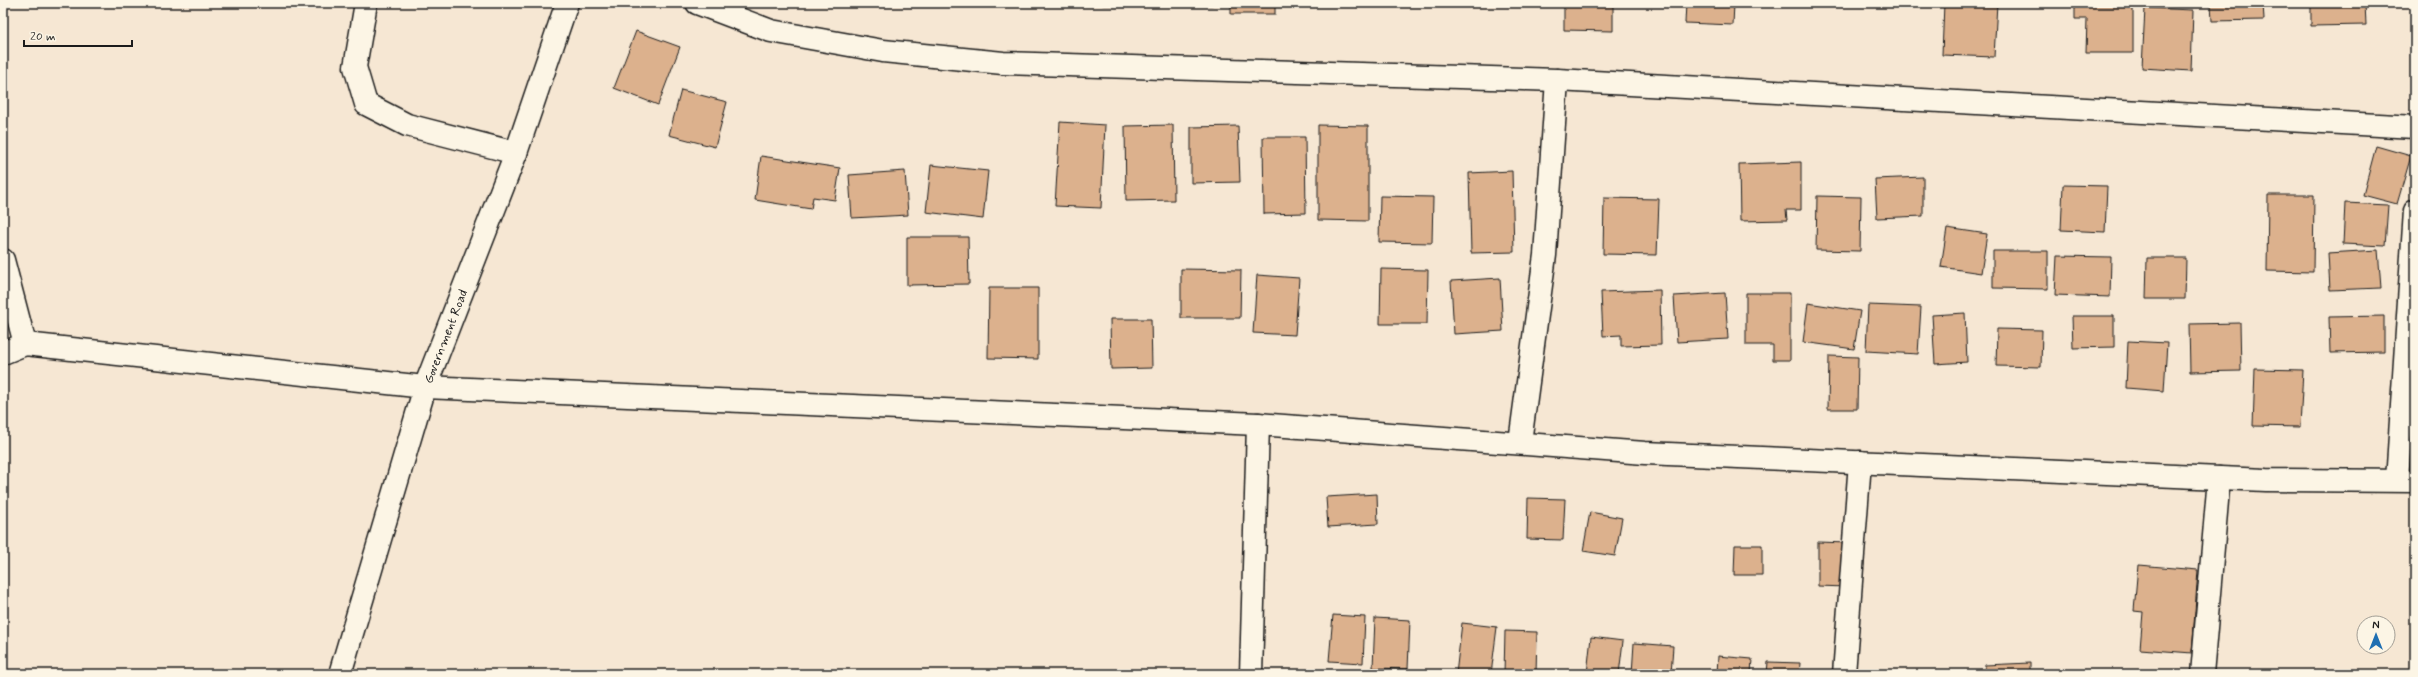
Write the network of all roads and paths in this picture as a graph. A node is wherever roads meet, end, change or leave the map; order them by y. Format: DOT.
graph roads {
  1 [pos="366,3"];
  2 [pos="567,3"];
  3 [pos="697,3"];
  4 [pos="1557,80"];
  5 [pos="2415,127"];
  6 [pos="516,153"];
  7 [pos="2415,212"];
  8 [pos="3,260"];
  9 [pos="26,344"];
  10 [pos="3,354"];
  11 [pos="426,387"];
  12 [pos="1258,424"];
  13 [pos="1520,442"];
  14 [pos="1860,462"];
  15 [pos="2219,478"];
  16 [pos="2406,481"];
  17 [pos="340,674"];
  18 [pos="1252,674"];
  19 [pos="1844,674"];
  20 [pos="2202,674"];
  1 -- 6 [label="street"];
  2 -- 6 [label="street, Government Road"];
  3 -- 4 [label="street"];
  4 -- 5 [label="street"];
  4 -- 13 [label="street"];
  6 -- 11 [label="street, Government Road"];
  7 -- 16 [label="street"];
  8 -- 9 [label="street"];
  9 -- 10 [label="street"];
  9 -- 11 [label="street"];
  11 -- 12 [label="street"];
  11 -- 17 [label="street, Government Road"];
  12 -- 13 [label="street"];
  12 -- 18 [label="street"];
  13 -- 14 [label="street"];
  14 -- 15 [label="street"];
  14 -- 19 [label="street"];
  15 -- 16 [label="street"];
  15 -- 20 [label="street"];
}
